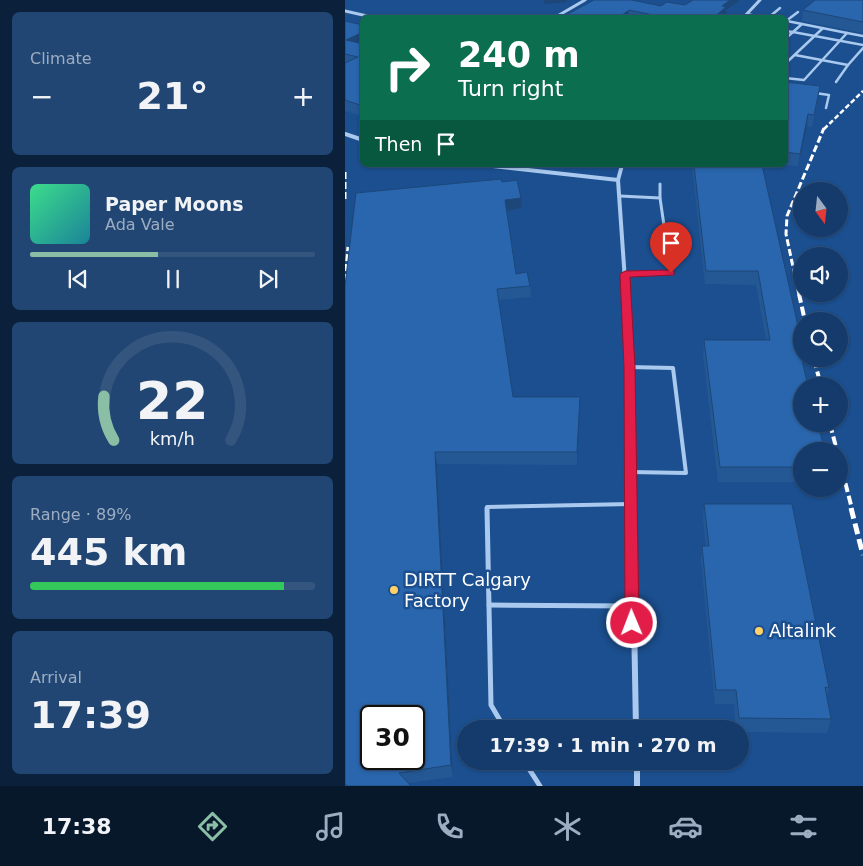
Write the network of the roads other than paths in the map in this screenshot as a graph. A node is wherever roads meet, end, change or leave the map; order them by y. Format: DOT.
graph roads {
  1 [pos="585,0"];
  2 [pos="760,0"];
  3 [pos="780,8"];
  4 [pos="345,11"];
  5 [pos="798,12"];
  6 [pos="747,14"];
  7 [pos="362,15"];
  8 [pos="559,15"];
  9 [pos="752,15"];
  10 [pos="771,15"];
  11 [pos="788,20"];
  12 [pos="788,21"];
  13 [pos="801,24"];
  14 [pos="823,28"];
  15 [pos="788,31"];
  16 [pos="793,32"];
  17 [pos="847,33"];
  18 [pos="788,36"];
  19 [pos="814,36"];
  20 [pos="863,36"];
  21 [pos="840,41"];
  22 [pos="863,47"];
  23 [pos="795,55"];
  24 [pos="823,60"];
  25 [pos="788,61"];
  26 [pos="848,65"];
  27 [pos="788,78"];
  28 [pos="836,82"];
  29 [pos="814,93"];
  30 [pos="826,108"];
  31 [pos="345,134"];
  32 [pos="360,139"];
  33 [pos="502,167"];
  34 [pos="621,167"];
  35 [pos="618,180"];
  36 [pos="660,184"];
  37 [pos="620,196"];
  38 [pos="660,198"];
  39 [pos="625,274"];
  40 [pos="629,367"];
  41 [pos="631,472"];
  42 [pos="631,504"];
  43 [pos="489,605"];
  44 [pos="632,606"];
  45 [pos="500,720"];
  46 [pos="635,720"];
  47 [pos="530,770"];
  48 [pos="637,770"];
  49 [pos="541,786"];
  50 [pos="637,786"];
  1 -- 8 [label="street"];
  2 -- 6 [label="street"];
  3 -- 10 [label="lane"];
  4 -- 7 [label="street"];
  5 -- 11 [label="lane"];
  6 -- 9 [label="lane"];
  12 -- 13 [label="lane"];
  13 -- 14 [label="lane"];
  13 -- 16 [label="lane"];
  14 -- 17 [label="lane"];
  14 -- 19 [label="lane"];
  15 -- 16 [label="lane"];
  16 -- 18 [label="lane"];
  16 -- 19 [label="lane"];
  17 -- 20 [label="lane"];
  17 -- 21 [label="lane"];
  19 -- 21 [label="lane"];
  19 -- 23 [label="lane"];
  21 -- 22 [label="lane"];
  21 -- 24 [label="lane"];
  22 -- 26 [label="lane"];
  23 -- 24 [label="lane"];
  23 -- 25 [label="lane"];
  24 -- 26 [label="lane"];
  24 -- 27 [label="lane"];
  26 -- 28 [label="lane"];
  29 -- 30 [label="lane"];
  31 -- 32 [label="street"];
  33 -- 35 [label="street"];
  34 -- 35 [label="street"];
  35 -- 37 [label="street"];
  36 -- 38 [label="lane"];
  37 -- 38 [label="lane"];
  37 -- 39 [label="street"];
  38 -- 39 [label="lane"];
  39 -- 40 [label="street"];
  40 -- 41 [label="street"];
  40 -- 41 [label="lane"];
  41 -- 42 [label="street"];
  42 -- 43 [label="lane"];
  42 -- 44 [label="street"];
  43 -- 44 [label="lane"];
  43 -- 45 [label="lane"];
  44 -- 46 [label="street"];
  47 -- 49 [label="lane"];
  48 -- 50 [label="street"];
}
